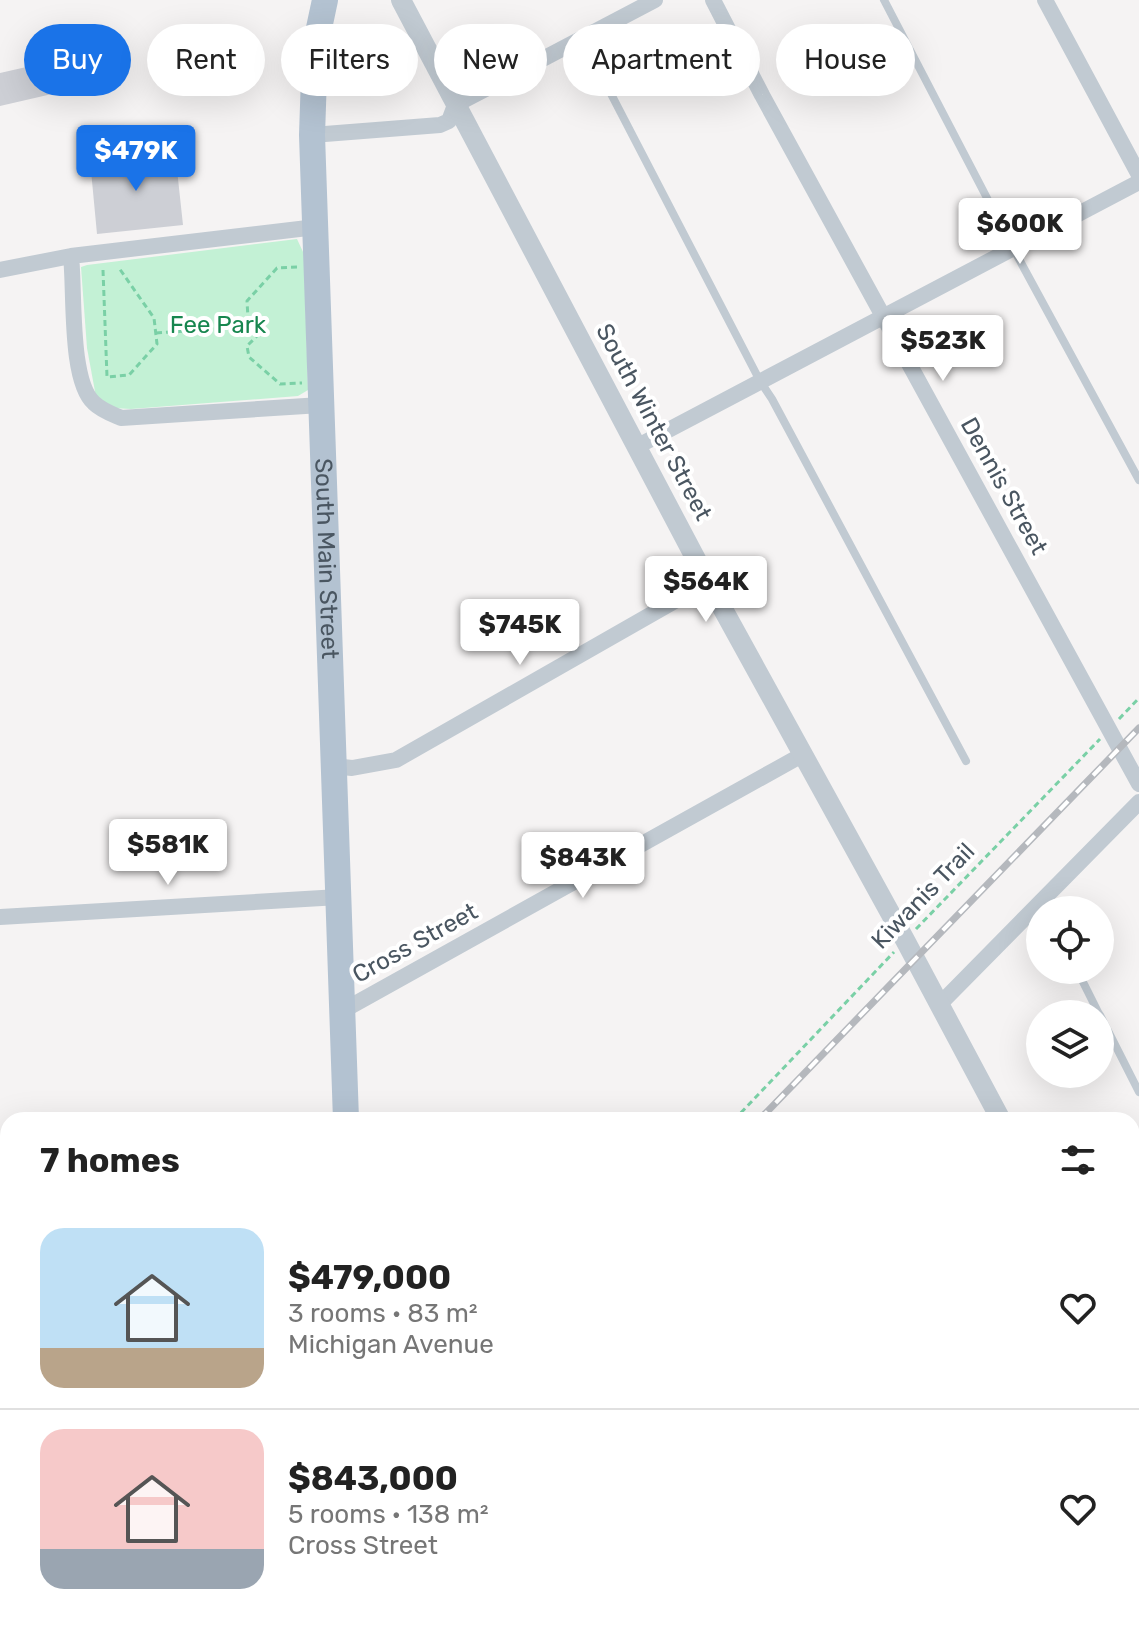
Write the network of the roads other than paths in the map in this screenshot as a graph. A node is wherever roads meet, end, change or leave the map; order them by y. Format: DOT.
graph roads {
  1 [pos="325,0"];
  2 [pos="401,0"];
  3 [pos="655,0"];
  4 [pos="713,0"];
  5 [pos="884,0"];
  6 [pos="1045,0"];
  7 [pos="609,24"];
  8 [pos="563,48"];
  9 [pos="612,96"];
  10 [pos="455,105"];
  11 [pos="312,135"];
  12 [pos="1139,175"];
  13 [pos="1139,182"];
  14 [pos="316,227"];
  15 [pos="1013,248"];
  16 [pos="71,256"];
  17 [pos="0,270"];
  18 [pos="883,316"];
  19 [pos="760,381"];
  20 [pos="321,405"];
  21 [pos="638,446"];
  22 [pos="1139,480"];
  23 [pos="708,582"];
  24 [pos="802,755"];
  25 [pos="966,761"];
  26 [pos="333,766"];
  27 [pos="1139,784"];
  28 [pos="1139,802"];
  29 [pos="1052,896"];
  30 [pos="339,897"];
  31 [pos="0,917"];
  32 [pos="1026,922"];
  33 [pos="939,1005"];
  34 [pos="344,1010"];
  35 [pos="1114,1043"];
  36 [pos="1139,1092"];
  37 [pos="346,1112"];
  38 [pos="997,1112"];
  1 -- 11 [label="main road, South Main Street"];
  2 -- 10 [label="street, South Winter Street"];
  3 -- 7 [label="street"];
  4 -- 18 [label="street, Dennis Street"];
  5 -- 15 [label="lane"];
  6 -- 12 [label="street"];
  8 -- 10 [label="street"];
  9 -- 19 [label="lane"];
  10 -- 11 [label="street"];
  10 -- 21 [label="street, South Winter Street"];
  11 -- 14 [label="main road, South Main Street"];
  13 -- 15 [label="street"];
  14 -- 16 [label="street"];
  14 -- 20 [label="main road, South Main Street"];
  15 -- 18 [label="street"];
  15 -- 22 [label="lane"];
  16 -- 17 [label="street"];
  16 -- 20 [label="street"];
  18 -- 19 [label="street"];
  18 -- 27 [label="street, Dennis Street"];
  19 -- 21 [label="street"];
  19 -- 25 [label="lane"];
  20 -- 26 [label="main road, South Main Street"];
  21 -- 23 [label="street, South Winter Street"];
  23 -- 24 [label="street, South Winter Street"];
  23 -- 26 [label="street"];
  24 -- 33 [label="street, South Winter Street"];
  24 -- 34 [label="street, Cross Street"];
  26 -- 30 [label="main road, South Main Street"];
  28 -- 29 [label="street"];
  30 -- 31 [label="street"];
  30 -- 34 [label="main road, South Main Street"];
  32 -- 33 [label="street"];
  33 -- 38 [label="street, South Winter Street"];
  34 -- 37 [label="main road, South Main Street"];
  35 -- 36 [label="lane"];
}
